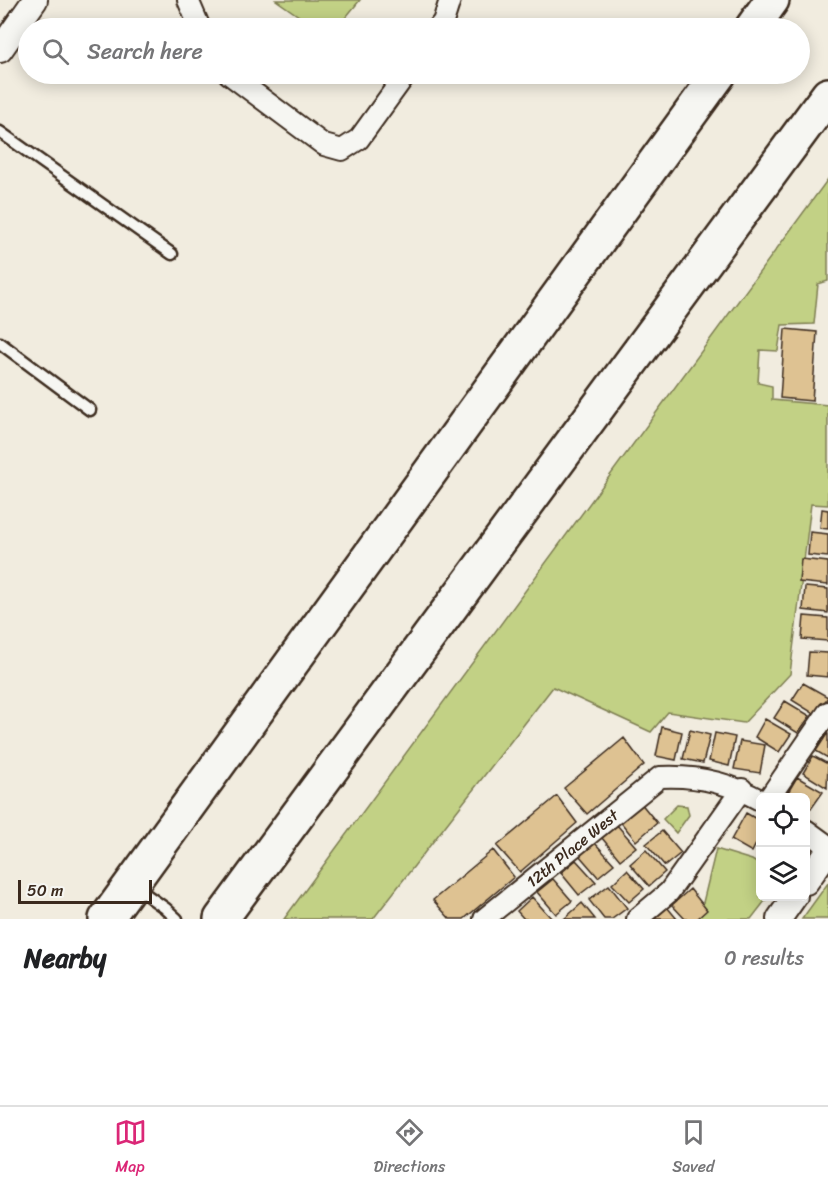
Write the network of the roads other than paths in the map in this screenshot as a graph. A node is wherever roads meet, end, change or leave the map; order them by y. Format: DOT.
graph roads {
  1 [pos="35,0"];
  2 [pos="188,0"];
  3 [pos="450,0"];
  4 [pos="772,0"];
  5 [pos="22,18"];
  6 [pos="196,18"];
  7 [pos="444,18"];
  8 [pos="759,18"];
  9 [pos="18,24"];
  10 [pos="0,50"];
  11 [pos="242,84"];
  12 [pos="399,84"];
  13 [pos="712,84"];
  14 [pos="828,95"];
  15 [pos="0,132"];
  16 [pos="172,254"];
  17 [pos="0,344"];
  18 [pos="90,410"];
  19 [pos="828,712"];
  20 [pos="742,789"];
  21 [pos="772,793"];
  22 [pos="756,798"];
  23 [pos="810,833"];
  24 [pos="828,846"];
  25 [pos="828,851"];
  26 [pos="810,876"];
  27 [pos="132,884"];
  28 [pos="792,901"];
  29 [pos="106,919"];
  30 [pos="177,919"];
  31 [pos="221,919"];
  32 [pos="484,919"];
  33 [pos="637,919"];
  34 [pos="779,919"];
  1 -- 5 [label="street"];
  2 -- 6 [label="street"];
  3 -- 7 [label="street"];
  4 -- 8 [label="highway"];
  9 -- 10 [label="street"];
  11 -- 12 [label="street"];
  13 -- 27 [label="highway"];
  14 -- 31 [label="highway"];
  15 -- 16 [label="lane"];
  17 -- 18 [label="lane"];
  19 -- 21 [label="street"];
  20 -- 22 [label="street"];
  20 -- 32 [label="street, 12th Place West"];
  20 -- 33 [label="street"];
  23 -- 24 [label="street"];
  25 -- 26 [label="street"];
  27 -- 29 [label="highway"];
  27 -- 30 [label="lane"];
  28 -- 34 [label="street"];
}
